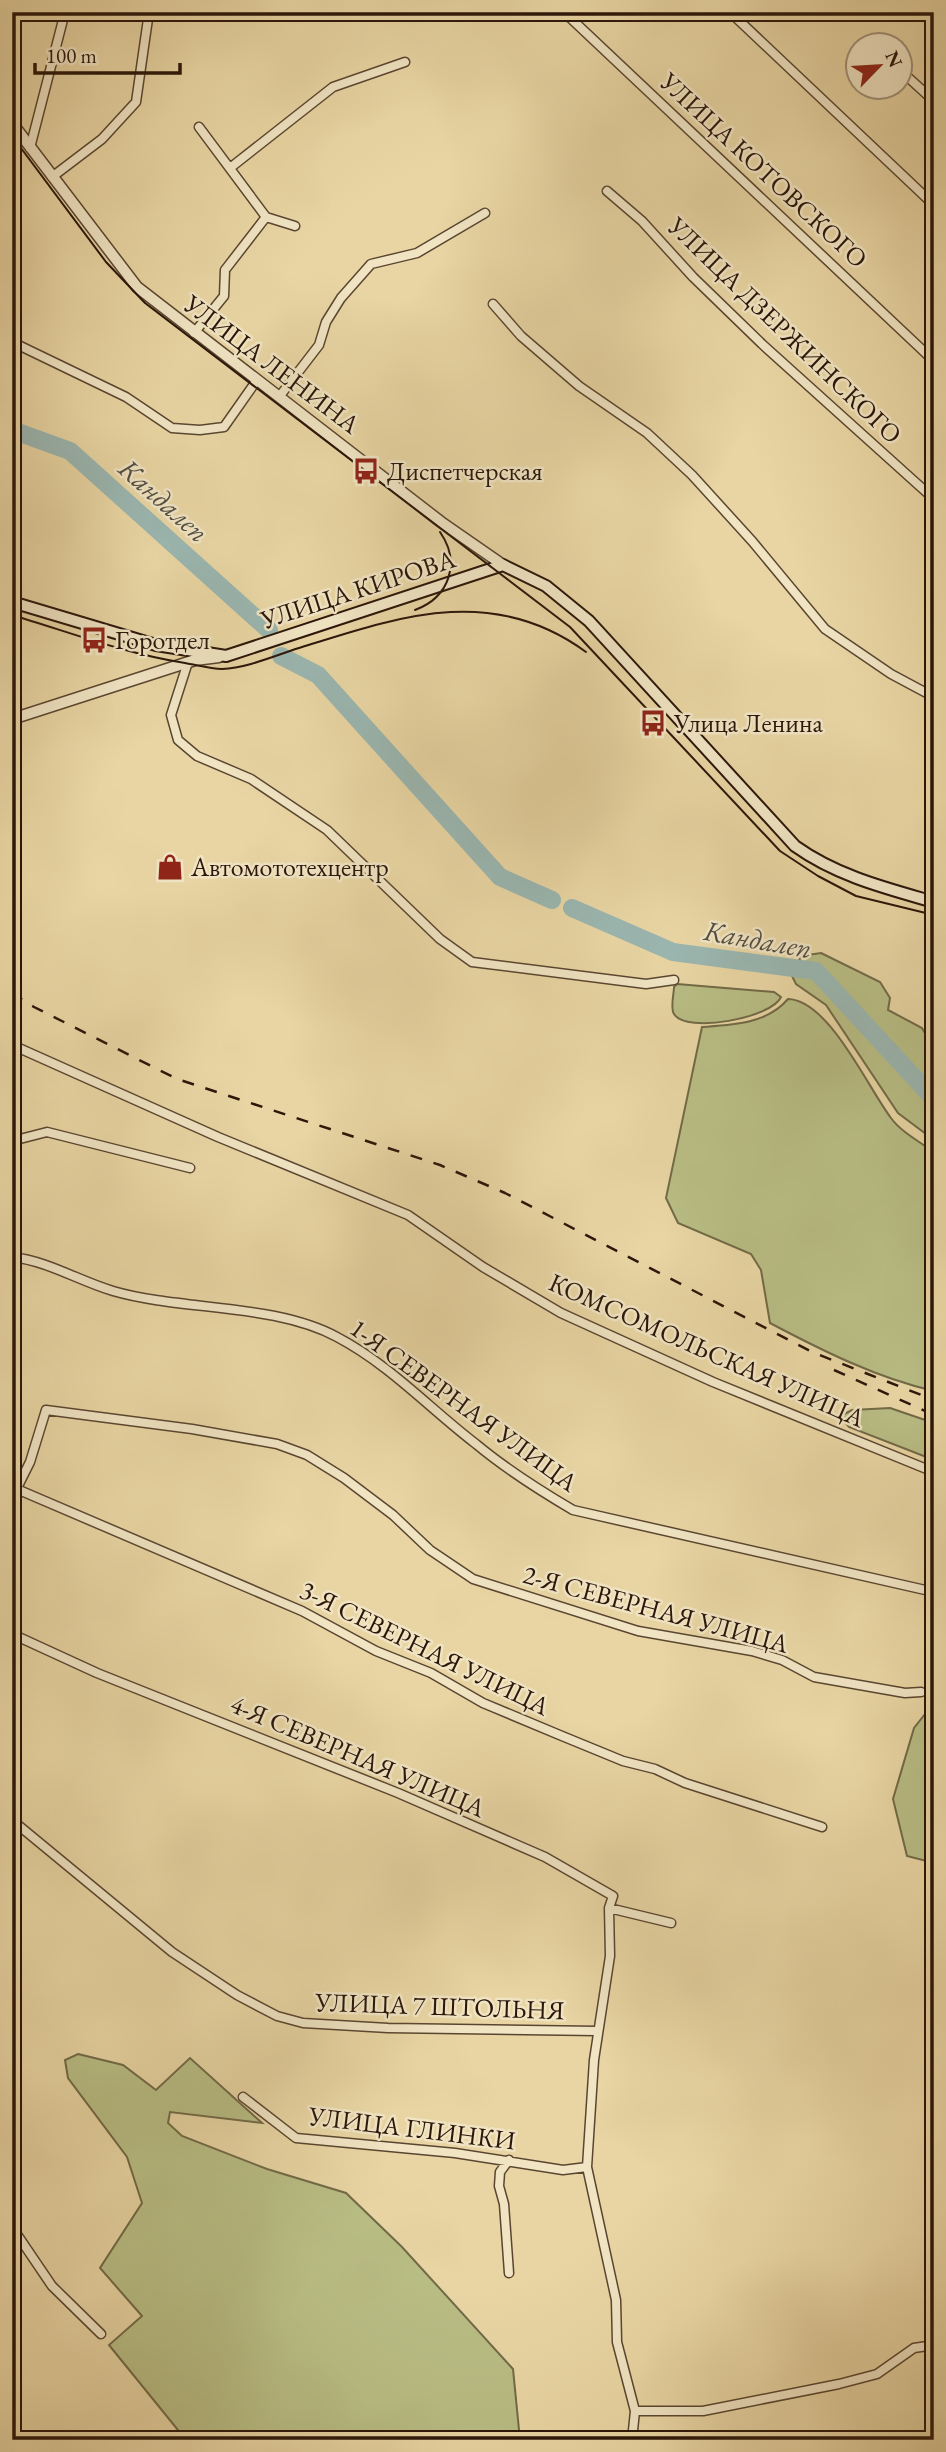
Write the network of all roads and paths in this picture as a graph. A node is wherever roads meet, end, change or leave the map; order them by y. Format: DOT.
graph roads {
  1 [pos="65,12"];
  2 [pos="149,12"];
  3 [pos="564,12"];
  4 [pos="730,12"];
  5 [pos="405,62"];
  6 [pos="914,82"];
  7 [pos="934,100"];
  8 [pos="12,122"];
  9 [pos="199,127"];
  10 [pos="30,148"];
  11 [pos="230,168"];
  12 [pos="52,177"];
  13 [pos="607,191"];
  14 [pos="934,205"];
  15 [pos="485,213"];
  16 [pos="266,217"];
  17 [pos="295,226"];
  18 [pos="493,304"];
  19 [pos="194,332"];
  20 [pos="12,342"];
  21 [pos="934,360"];
  22 [pos="257,380"];
  23 [pos="279,397"];
  24 [pos="934,499"];
  25 [pos="503,565"];
  26 [pos="12,602"];
  27 [pos="226,656"];
  28 [pos="188,662"];
  29 [pos="934,697"];
  30 [pos="12,719"];
  31 [pos="934,902"];
  32 [pos="674,980"];
  33 [pos="12,1045"];
  34 [pos="12,1141"];
  35 [pos="190,1168"];
  36 [pos="12,1256"];
  37 [pos="934,1472"];
  38 [pos="14,1489"];
  39 [pos="934,1592"];
  40 [pos="12,1634"];
  41 [pos="921,1692"];
  42 [pos="12,1820"];
  43 [pos="822,1827"];
  44 [pos="609,1908"];
  45 [pos="671,1923"];
  46 [pos="597,2031"];
  47 [pos="243,2097"];
  48 [pos="509,2161"];
  49 [pos="587,2167"];
  50 [pos="12,2227"];
  51 [pos="509,2273"];
  52 [pos="100,2334"];
  53 [pos="934,2345"];
  54 [pos="635,2411"];
  55 [pos="632,2440"];
  1 -- 10 [label="street"];
  2 -- 12 [label="street"];
  3 -- 21 [label="street, УЛИЦА КОТОВСКОГО"];
  4 -- 14 [label="street"];
  5 -- 11 [label="street"];
  6 -- 7 [label="street"];
  8 -- 10 [label="street, УЛИЦА ЛЕНИНА"];
  9 -- 11 [label="street"];
  10 -- 12 [label="street, УЛИЦА ЛЕНИНА"];
  11 -- 16 [label="street"];
  12 -- 19 [label="street, УЛИЦА ЛЕНИНА"];
  13 -- 24 [label="street, УЛИЦА ДЗЕРЖИНСКОГО"];
  15 -- 23 [label="street"];
  16 -- 17 [label="street"];
  16 -- 19 [label="street"];
  18 -- 29 [label="street"];
  19 -- 22 [label="street, УЛИЦА ЛЕНИНА"];
  20 -- 22 [label="street"];
  22 -- 23 [label="street, УЛИЦА ЛЕНИНА"];
  23 -- 25 [label="street, УЛИЦА ЛЕНИНА"];
  25 -- 27 [label="main road, УЛИЦА КИРОВА"];
  25 -- 31 [label="main road, УЛИЦА ЛЕНИНА"];
  26 -- 27 [label="main road, УЛИЦА КИРОВА"];
  27 -- 28 [label="street, УЛИЦА КИРОВА"];
  28 -- 30 [label="street, УЛИЦА КИРОВА"];
  28 -- 32 [label="street"];
  33 -- 37 [label="street, КОМСОМОЛЬСКАЯ УЛИЦА"];
  34 -- 35 [label="street"];
  36 -- 39 [label="street, 1-Я СЕВЕРНАЯ УЛИЦА"];
  38 -- 41 [label="street, 2-Я СЕВЕРНАЯ УЛИЦА"];
  38 -- 43 [label="street, 3-Я СЕВЕРНАЯ УЛИЦА"];
  40 -- 44 [label="street, 4-Я СЕВЕРНАЯ УЛИЦА"];
  42 -- 46 [label="street, УЛИЦА 7 ШТОЛЬНЯ"];
  44 -- 45 [label="street"];
  44 -- 46 [label="street, УЛИЦА 7 ШТОЛЬНЯ"];
  46 -- 49 [label="street, УЛИЦА 7 ШТОЛЬНЯ"];
  47 -- 48 [label="street, УЛИЦА ГЛИНКИ"];
  48 -- 49 [label="street, УЛИЦА ГЛИНКИ"];
  48 -- 51 [label="street"];
  49 -- 54 [label="street, УЛИЦА 7 ШТОЛЬНЯ"];
  50 -- 52 [label="street"];
  53 -- 54 [label="street"];
  54 -- 55 [label="street"];
}
